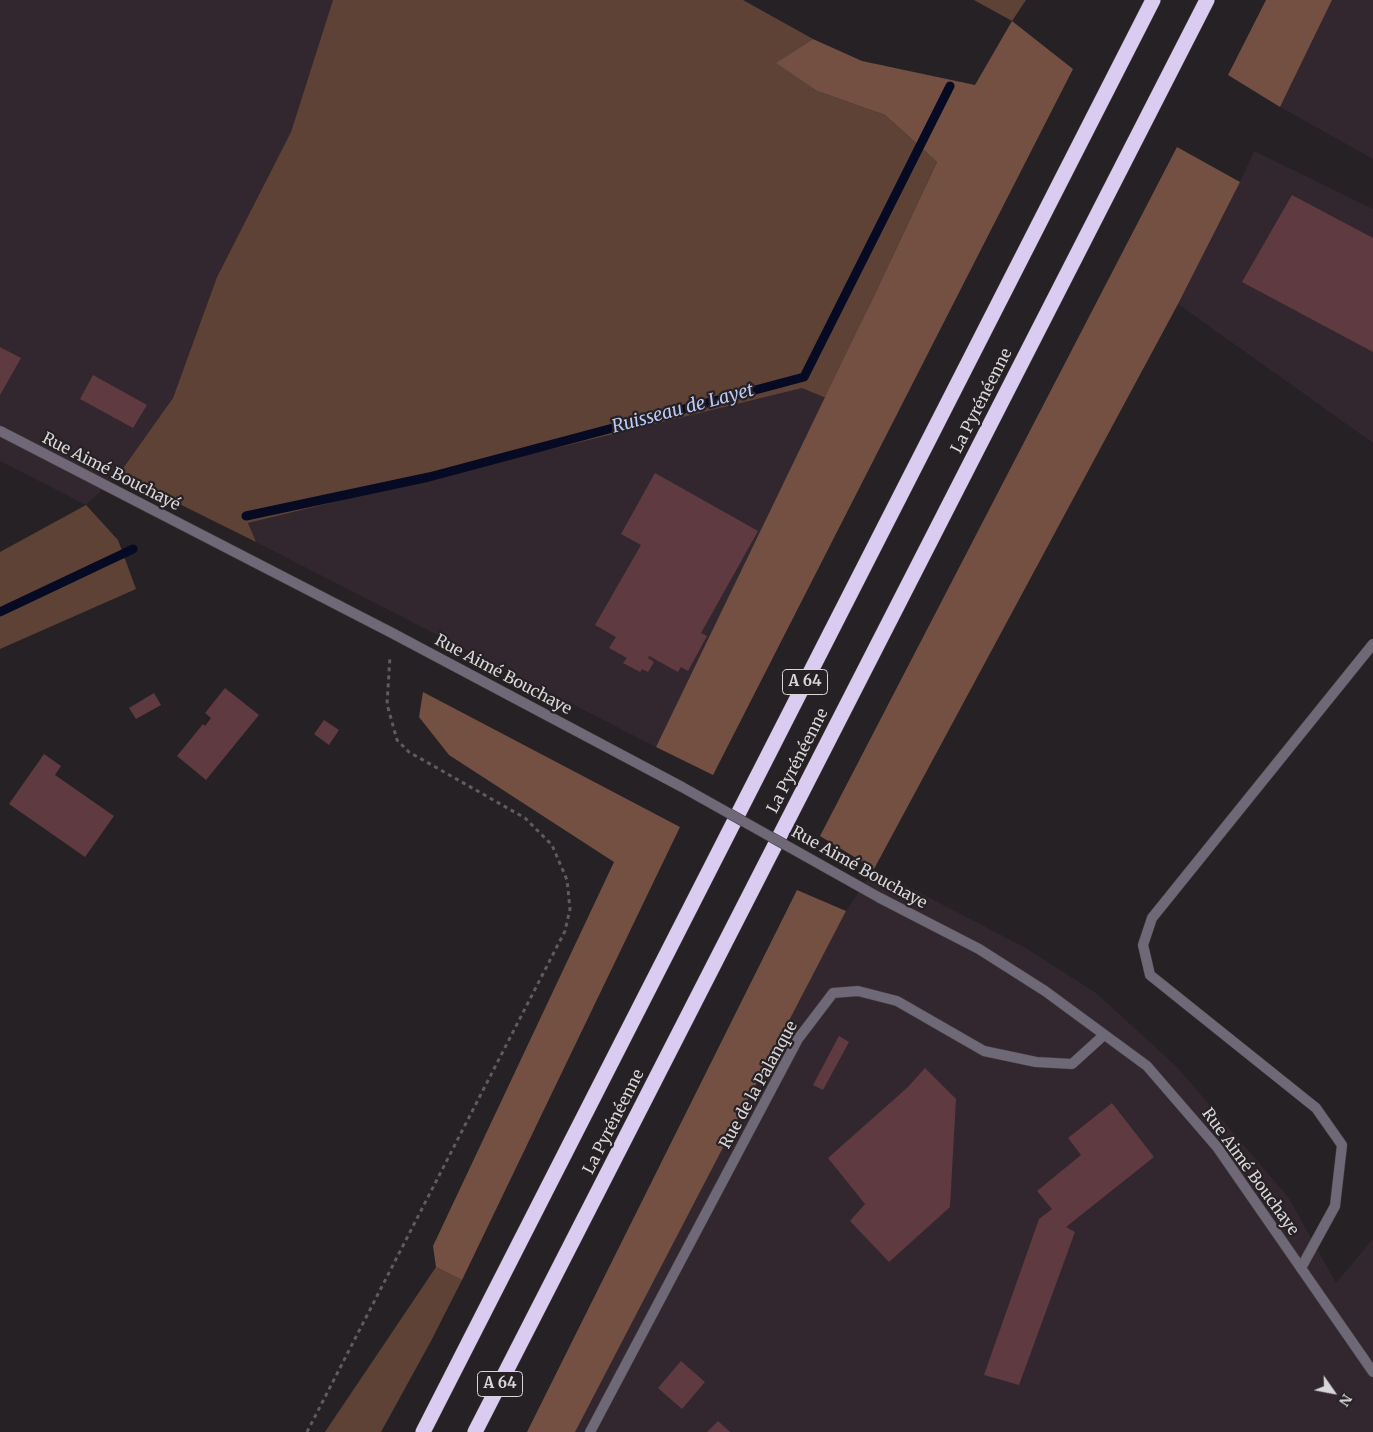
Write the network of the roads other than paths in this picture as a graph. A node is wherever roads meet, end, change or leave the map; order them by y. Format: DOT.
graph roads {
  1 [pos="1153,0"];
  2 [pos="1207,0"];
  3 [pos="0,431"];
  4 [pos="208,539"];
  5 [pos="1373,644"];
  6 [pos="1104,1035"];
  7 [pos="1301,1268"];
  8 [pos="1373,1372"];
  9 [pos="423,1432"];
  10 [pos="475,1432"];
  11 [pos="590,1432"];
  1 -- 9 [label="highway, La Pyrénéenne / A 64"];
  2 -- 10 [label="highway, La Pyrénéenne / A 64"];
  3 -- 4 [label="street, Rue Aimé Bouchayé"];
  4 -- 6 [label="street, Rue Aimé Bouchaye, bridge"];
  5 -- 7 [label="street"];
  6 -- 7 [label="street, Rue Aimé Bouchaye"];
  6 -- 11 [label="street, Rue de la Palanque"];
  7 -- 8 [label="street, Rue Aimé Bouchaye"];
}
